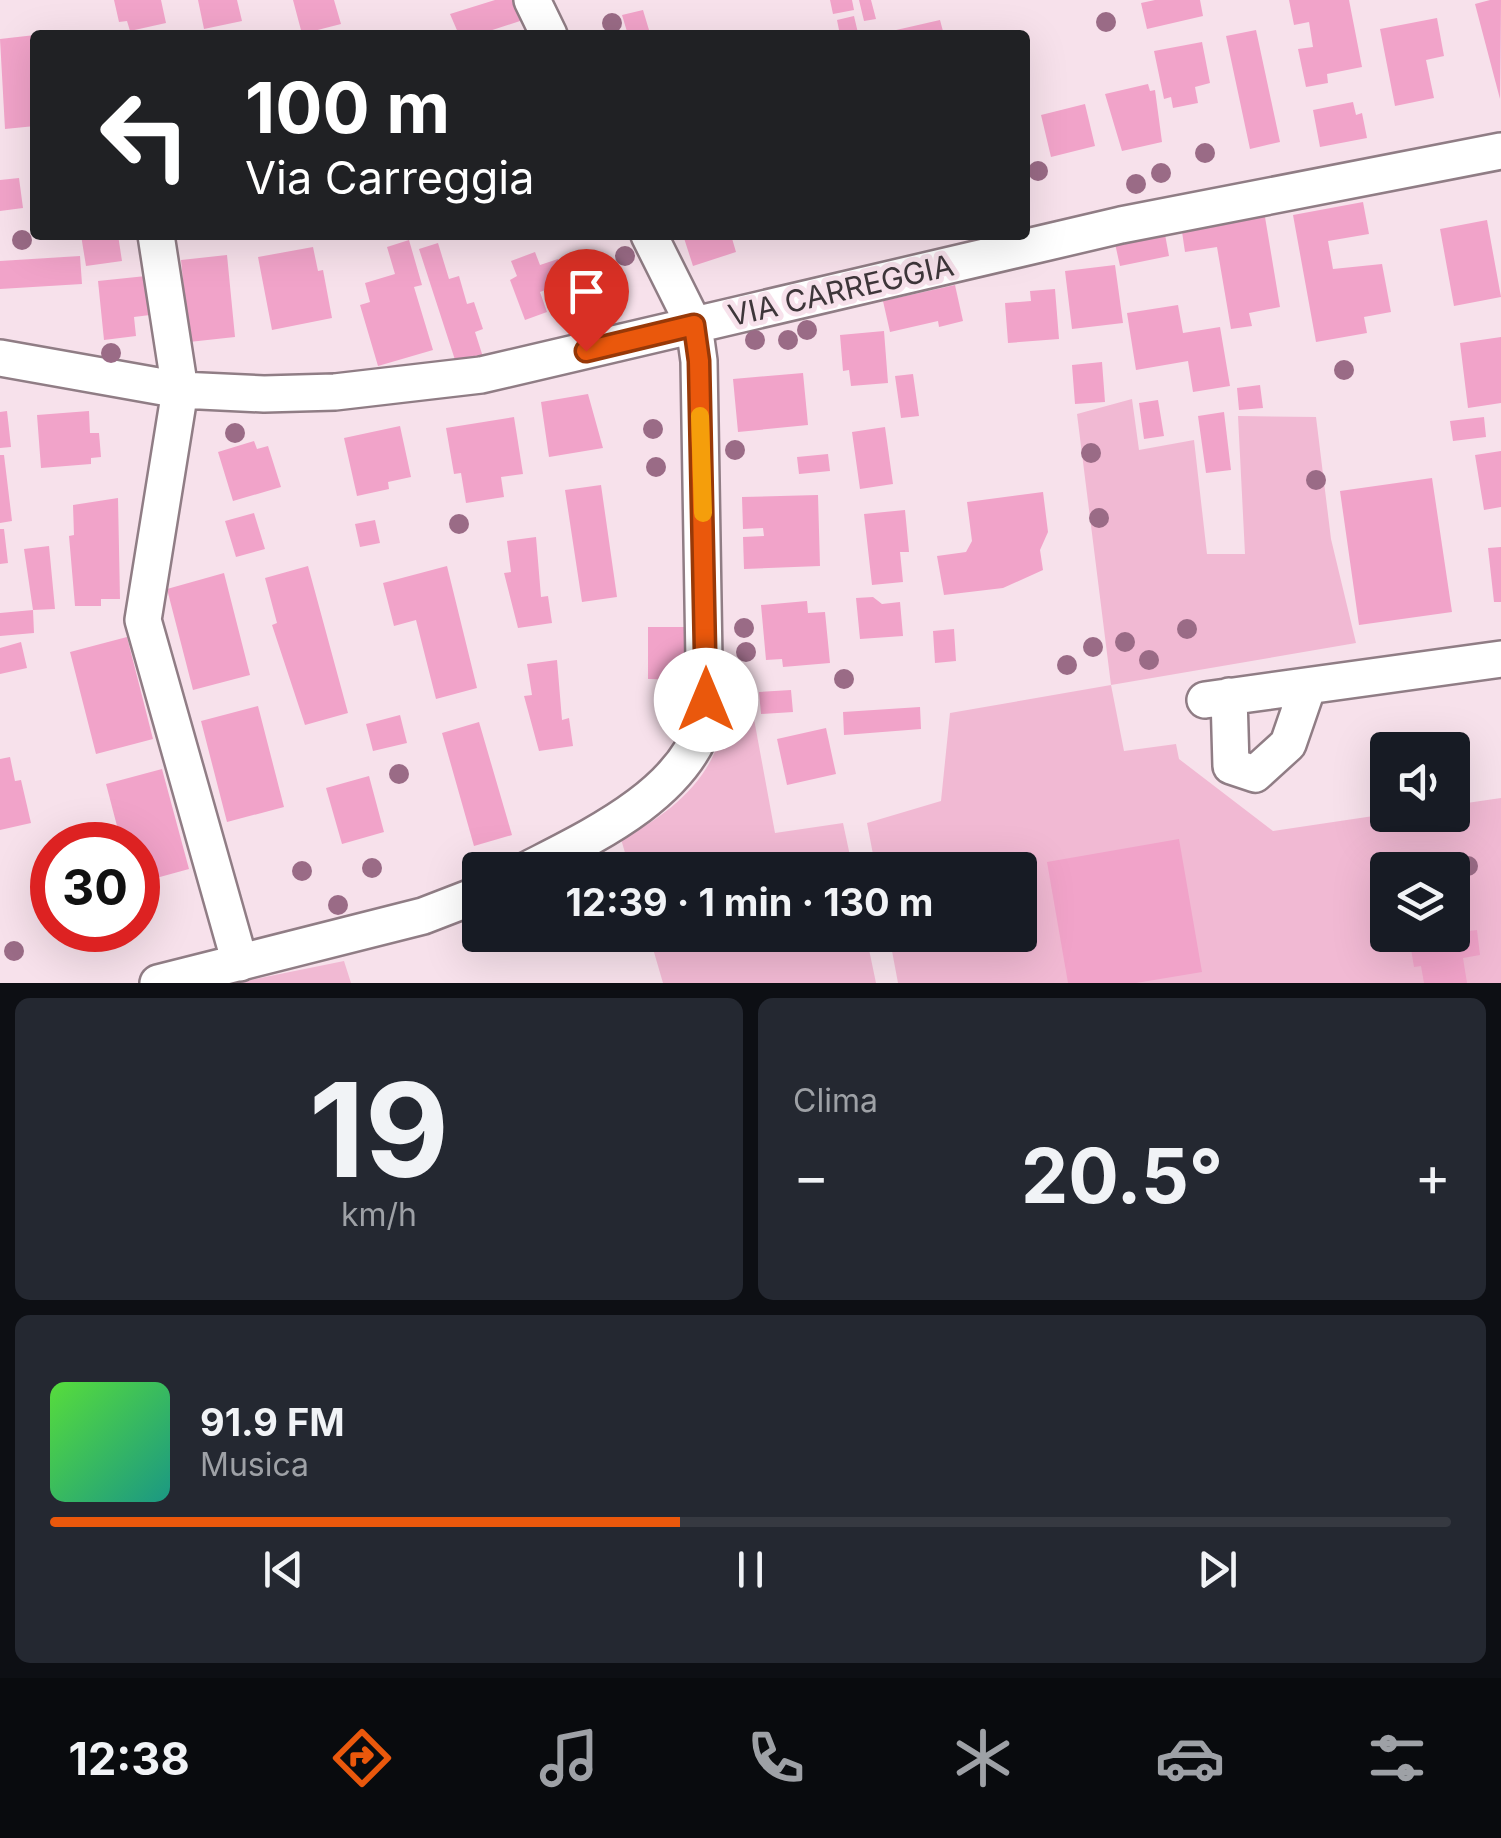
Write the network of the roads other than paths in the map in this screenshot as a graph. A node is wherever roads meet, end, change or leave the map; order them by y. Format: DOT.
graph roads {
  1 [pos="532,0"];
  2 [pos="547,30"];
  3 [pos="1501,151"];
  4 [pos="157,240"];
  5 [pos="652,240"];
  6 [pos="694,325"];
  7 [pos="0,358"];
  8 [pos="180,390"];
  9 [pos="1501,659"];
  10 [pos="1308,686"];
  11 [pos="563,852"];
  12 [pos="462,901"];
  13 [pos="240,962"];
  14 [pos="158,983"];
  1 -- 2 [label="street"];
  3 -- 6 [label="street, VIA CARREGGIA"];
  4 -- 8 [label="street"];
  5 -- 6 [label="street"];
  6 -- 8 [label="street, VIA CARREGGIA"];
  6 -- 11 [label="street"];
  7 -- 8 [label="street, VIA CARREGGIA"];
  8 -- 13 [label="street"];
  9 -- 10 [label="street"];
  10 -- 10 [label="street"];
  12 -- 13 [label="street"];
  13 -- 14 [label="street"];
}
